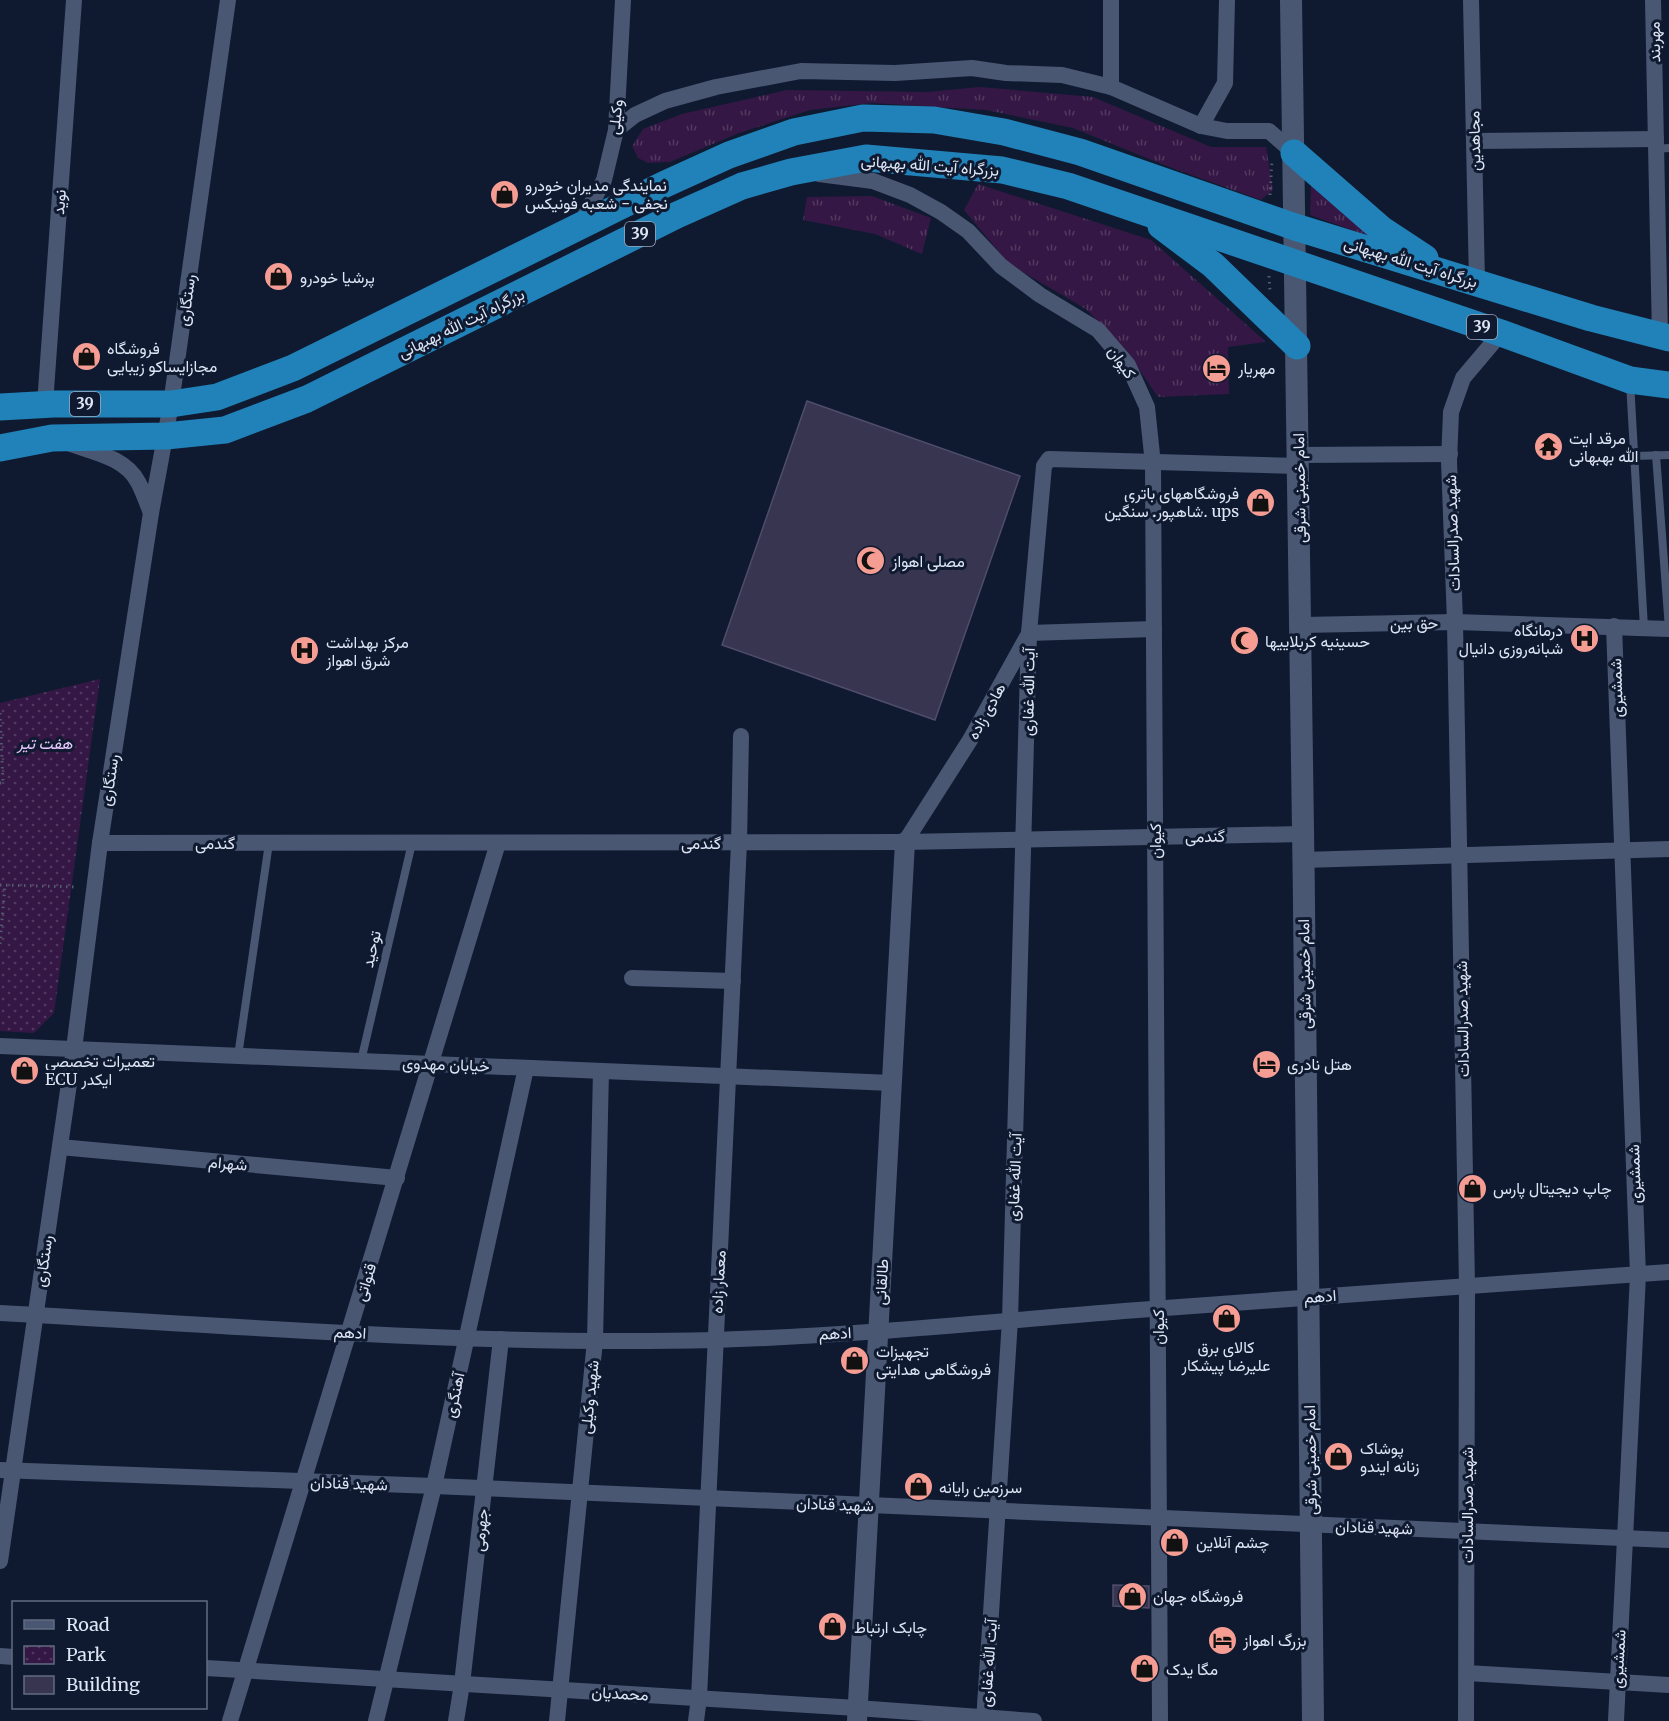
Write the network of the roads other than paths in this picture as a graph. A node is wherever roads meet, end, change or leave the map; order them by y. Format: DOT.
graph roads {
  1 [pos="74,0"];
  2 [pos="228,0"];
  3 [pos="623,0"];
  4 [pos="1110,0"];
  5 [pos="1227,0"];
  6 [pos="1291,0"];
  7 [pos="1471,0"];
  8 [pos="1653,0"];
  9 [pos="1662,68"];
  10 [pos="1111,87"];
  11 [pos="1201,126"];
  12 [pos="616,130"];
  13 [pos="1474,141"];
  14 [pos="1660,146"];
  15 [pos="1294,153"];
  16 [pos="791,172"];
  17 [pos="1127,205"];
  18 [pos="580,226"];
  19 [pos="1295,227"];
  20 [pos="1295,264"];
  21 [pos="1451,275"];
  22 [pos="1477,282"];
  23 [pos="1501,333"];
  24 [pos="1664,337"];
  25 [pos="1297,346"];
  26 [pos="293,368"];
  27 [pos="1630,380"];
  28 [pos="1669,385"];
  29 [pos="307,399"];
  30 [pos="171,404"];
  31 [pos="45,405"];
  32 [pos="0,407"];
  33 [pos="165,436"];
  34 [pos="52,438"];
  35 [pos="0,448"];
  36 [pos="1450,454"];
  37 [pos="1656,455"];
  38 [pos="1669,455"];
  39 [pos="1634,456"];
  40 [pos="1298,461"];
  41 [pos="1152,464"];
  42 [pos="151,513"];
  43 [pos="1455,622"];
  44 [pos="1302,625"];
  45 [pos="1614,626"];
  46 [pos="1644,628"];
  47 [pos="1154,629"];
  48 [pos="1669,629"];
  49 [pos="1029,633"];
  50 [pos="741,736"];
  51 [pos="1303,834"];
  52 [pos="1155,837"];
  53 [pos="1025,840"];
  54 [pos="905,842"];
  55 [pos="100,843"];
  56 [pos="269,843"];
  57 [pos="412,843"];
  58 [pos="498,843"];
  59 [pos="739,843"];
  60 [pos="1669,849"];
  61 [pos="1622,850"];
  62 [pos="1458,855"];
  63 [pos="1303,860"];
  64 [pos="632,978"];
  65 [pos="733,981"];
  66 [pos="0,1046"];
  67 [pos="74,1049"];
  68 [pos="238,1056"];
  69 [pos="361,1061"];
  70 [pos="431,1064"];
  71 [pos="526,1068"];
  72 [pos="601,1071"];
  73 [pos="728,1076"];
  74 [pos="891,1083"];
  75 [pos="60,1147"];
  76 [pos="397,1178"];
  77 [pos="1669,1272"];
  78 [pos="1638,1275"];
  79 [pos="1467,1286"];
  80 [pos="1308,1297"];
  81 [pos="1158,1309"];
  82 [pos="0,1313"];
  83 [pos="35,1315"];
  84 [pos="1010,1320"];
  85 [pos="878,1331"];
  86 [pos="349,1332"];
  87 [pos="466,1339"];
  88 [pos="501,1339"];
  89 [pos="715,1340"];
  90 [pos="595,1341"];
  91 [pos="7,1470"];
  92 [pos="303,1482"];
  93 [pos="434,1486"];
  94 [pos="484,1489"];
  95 [pos="580,1493"];
  96 [pos="708,1498"];
  97 [pos="868,1505"];
  98 [pos="997,1511"];
  99 [pos="1159,1518"];
  100 [pos="1311,1524"];
  101 [pos="1467,1531"];
  102 [pos="1624,1538"];
  103 [pos="1669,1540"];
  104 [pos="0,1561"];
  105 [pos="207,1668"];
  106 [pos="245,1671"];
  107 [pos="1467,1673"];
  108 [pos="386,1679"];
  109 [pos="1617,1682"];
  110 [pos="462,1684"];
  111 [pos="1669,1685"];
  112 [pos="560,1690"];
  113 [pos="699,1698"];
  114 [pos="857,1714"];
  115 [pos="984,1719"];
  116 [pos="230,1721"];
  117 [pos="376,1721"];
  118 [pos="456,1721"];
  119 [pos="557,1721"];
  120 [pos="696,1721"];
  121 [pos="1034,1721"];
  122 [pos="1160,1721"];
  123 [pos="1313,1721"];
  124 [pos="1466,1721"];
  125 [pos="1616,1721"];
  1 -- 31 [label="street, نوید"];
  2 -- 30 [label="street, رستگاری"];
  3 -- 12 [label="street, وکیلی"];
  4 -- 10 [label="street"];
  5 -- 11 [label="street"];
  6 -- 15 [label="main road"];
  7 -- 13 [label="street, مجاهدین"];
  8 -- 9 [label="street, مهربند"];
  9 -- 14 [label="street, مهربند"];
  10 -- 11 [label="street"];
  10 -- 12 [label="street"];
  11 -- 15 [label="street"];
  12 -- 18 [label="street, وکیلی"];
  13 -- 14 [label="street"];
  13 -- 22 [label="street, مجاهدین"];
  14 -- 24 [label="street, مهربند"];
  15 -- 19 [label="main road"];
  15 -- 21 [label="highway"];
  16 -- 17 [label="highway, بزرگراه آیت الله بهبهانی / 39"];
  16 -- 29 [label="highway, بزرگراه آیت الله بهبهانی / 39"];
  16 -- 41 [label="street, کیوان"];
  17 -- 20 [label="highway, بزرگراه آیت الله بهبهانی / 39"];
  17 -- 25 [label="highway"];
  18 -- 19 [label="highway, بزرگراه آیت الله بهبهانی / 39"];
  18 -- 26 [label="highway, بزرگراه آیت الله بهبهانی / 39"];
  19 -- 20 [label="main road, امام خمینی شرقی"];
  19 -- 21 [label="highway, بزرگراه آیت الله بهبهانی / 39"];
  20 -- 23 [label="highway, بزرگراه آیت الله بهبهانی / 39"];
  20 -- 25 [label="main road, امام خمینی شرقی"];
  21 -- 22 [label="highway, بزرگراه آیت الله بهبهانی / 39"];
  22 -- 24 [label="highway, بزرگراه آیت الله بهبهانی / 39"];
  23 -- 27 [label="highway, بزرگراه آیت الله بهبهانی / 39"];
  23 -- 36 [label="street, شهید صدرالسادات"];
  25 -- 40 [label="main road, امام خمینی شرقی"];
  26 -- 29 [label="highway"];
  26 -- 30 [label="highway, بزرگراه آیت الله بهبهانی / 39"];
  27 -- 28 [label="highway, بزرگراه آیت الله بهبهانی / 39"];
  27 -- 39 [label="lane"];
  29 -- 33 [label="highway, بزرگراه آیت الله بهبهانی / 39"];
  30 -- 31 [label="highway, بزرگراه آیت الله بهبهانی / 39"];
  30 -- 33 [label="street, رستگاری"];
  31 -- 32 [label="highway, بزرگراه آیت الله بهبهانی / 39"];
  33 -- 34 [label="highway, بزرگراه آیت الله بهبهانی / 39"];
  33 -- 42 [label="street, رستگاری"];
  34 -- 35 [label="highway, بزرگراه آیت الله بهبهانی / 39"];
  34 -- 42 [label="street"];
  36 -- 40 [label="street"];
  36 -- 43 [label="street, شهید صدرالسادات"];
  37 -- 38 [label="lane"];
  37 -- 39 [label="lane"];
  37 -- 48 [label="lane"];
  39 -- 46 [label="lane"];
  40 -- 41 [label="street"];
  40 -- 44 [label="main road, امام خمینی شرقی"];
  41 -- 47 [label="street, کیوان"];
  41 -- 49 [label="street, هادی زاده"];
  42 -- 55 [label="street, رستگاری"];
  43 -- 44 [label="street, حق بین"];
  43 -- 45 [label="street, حق بین"];
  43 -- 62 [label="street, شهید صدرالسادات"];
  44 -- 51 [label="main road, امام خمینی شرقی"];
  45 -- 46 [label="street, حق بین"];
  45 -- 61 [label="street, شمشیری"];
  46 -- 48 [label="street, حق بین"];
  47 -- 49 [label="street"];
  47 -- 52 [label="street, کیوان"];
  49 -- 53 [label="street, آیت الله غفاری"];
  49 -- 54 [label="street, هادی زاده"];
  50 -- 59 [label="street, معمار زاده"];
  51 -- 52 [label="street, گندمی"];
  51 -- 63 [label="main road, امام خمینی شرقی"];
  52 -- 53 [label="street, گندمی"];
  52 -- 81 [label="street, کیوان"];
  53 -- 54 [label="street, گندمی"];
  53 -- 84 [label="street, آیت الله غفاری"];
  54 -- 59 [label="street, گندمی"];
  54 -- 74 [label="street, طالقانی"];
  55 -- 56 [label="street, گندمی"];
  55 -- 67 [label="street, رستگاری"];
  56 -- 57 [label="street, گندمی"];
  56 -- 68 [label="lane"];
  57 -- 58 [label="street, گندمی"];
  57 -- 69 [label="lane, توحید"];
  58 -- 59 [label="street, گندمی"];
  58 -- 70 [label="street, قنواتی"];
  59 -- 65 [label="street, معمار زاده"];
  60 -- 61 [label="street"];
  61 -- 62 [label="street"];
  61 -- 78 [label="street, شمشیری"];
  62 -- 63 [label="street"];
  62 -- 79 [label="street, شهید صدرالسادات"];
  63 -- 80 [label="main road, امام خمینی شرقی"];
  64 -- 65 [label="street"];
  65 -- 73 [label="street, معمار زاده"];
  66 -- 67 [label="street, خیابان مهدوی"];
  67 -- 68 [label="street, خیابان مهدوی"];
  67 -- 75 [label="street, رستگاری"];
  68 -- 69 [label="street, خیابان مهدوی"];
  69 -- 70 [label="street, خیابان مهدوی"];
  70 -- 71 [label="street, خیابان مهدوی"];
  70 -- 76 [label="street, قنواتی"];
  71 -- 72 [label="street, خیابان مهدوی"];
  71 -- 87 [label="street, آهنگری"];
  72 -- 73 [label="street, خیابان مهدوی"];
  72 -- 90 [label="street, شهید وکیلی"];
  73 -- 74 [label="street, خیابان مهدوی"];
  73 -- 89 [label="street, معمار زاده"];
  74 -- 85 [label="street, طالقانی"];
  75 -- 76 [label="street, شهرام"];
  75 -- 83 [label="street, رستگاری"];
  76 -- 86 [label="street, قنواتی"];
  77 -- 78 [label="street, ادهم"];
  78 -- 79 [label="street, ادهم"];
  78 -- 102 [label="street, شمشیری"];
  79 -- 80 [label="street, ادهم"];
  79 -- 101 [label="street, شهید صدرالسادات"];
  80 -- 81 [label="street, ادهم"];
  80 -- 100 [label="main road, امام خمینی شرقی"];
  81 -- 84 [label="street, ادهم"];
  81 -- 99 [label="street, کیوان"];
  82 -- 83 [label="street, ادهم"];
  83 -- 86 [label="street, ادهم"];
  83 -- 91 [label="street, رستگاری"];
  84 -- 85 [label="street, ادهم"];
  84 -- 98 [label="street, آیت الله غفاری"];
  85 -- 89 [label="street, ادهم"];
  85 -- 97 [label="street, طالقانی"];
  86 -- 87 [label="street, ادهم"];
  86 -- 92 [label="street, قنواتی"];
  87 -- 88 [label="street, ادهم"];
  87 -- 93 [label="street, آهنگری"];
  88 -- 90 [label="street, ادهم"];
  88 -- 94 [label="street, جهرمی"];
  89 -- 90 [label="street, ادهم"];
  89 -- 96 [label="street, معمار زاده"];
  90 -- 95 [label="street, شهید وکیلی"];
  91 -- 92 [label="street, شهید قنادان"];
  91 -- 104 [label="street, رستگاری"];
  92 -- 93 [label="street, شهید قنادان"];
  92 -- 106 [label="street, قنواتی"];
  93 -- 94 [label="street, شهید قنادان"];
  93 -- 108 [label="street, آهنگری"];
  94 -- 95 [label="street, شهید قنادان"];
  94 -- 110 [label="street, جهرمی"];
  95 -- 96 [label="street, شهید قنادان"];
  95 -- 112 [label="street, شهید وکیلی"];
  96 -- 97 [label="street, شهید قنادان"];
  96 -- 113 [label="street, معمار زاده"];
  97 -- 98 [label="street, شهید قنادان"];
  97 -- 114 [label="street, طالقانی"];
  98 -- 99 [label="street, شهید قنادان"];
  98 -- 115 [label="street, آیت الله غفاری"];
  99 -- 100 [label="street, شهید قنادان"];
  99 -- 122 [label="street, کیوان"];
  100 -- 101 [label="street, شهید قنادان"];
  100 -- 123 [label="main road, امام خمینی شرقی"];
  101 -- 102 [label="street, شهید قنادان"];
  101 -- 107 [label="street, شهید صدرالسادات"];
  102 -- 103 [label="street, شهید قنادان"];
  102 -- 109 [label="street, شمشیری"];
  105 -- 106 [label="street, محمدیان"];
  106 -- 108 [label="street, محمدیان"];
  106 -- 116 [label="street, قنواتی"];
  107 -- 109 [label="street"];
  107 -- 124 [label="street, شهید صدرالسادات"];
  108 -- 110 [label="street, محمدیان"];
  108 -- 117 [label="street, آهنگری"];
  109 -- 111 [label="street"];
  109 -- 125 [label="street, شمشیری"];
  110 -- 112 [label="street, محمدیان"];
  110 -- 118 [label="street, جهرمی"];
  112 -- 113 [label="street, محمدیان"];
  112 -- 119 [label="street, شهید وکیلی"];
  113 -- 114 [label="street, محمدیان"];
  113 -- 120 [label="street, معمار زاده"];
  114 -- 115 [label="street, محمدیان"];
  115 -- 121 [label="street, محمدیان"];
}
